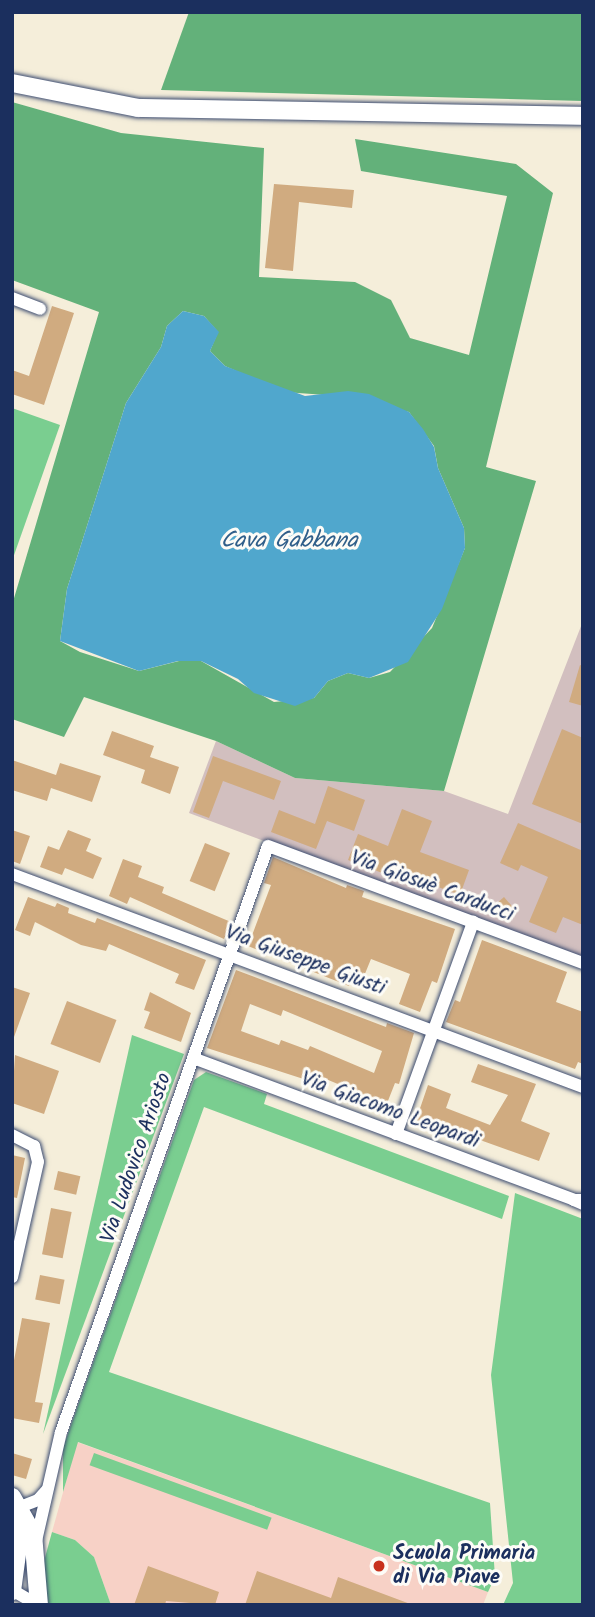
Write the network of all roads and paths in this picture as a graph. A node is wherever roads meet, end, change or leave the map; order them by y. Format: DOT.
graph roads {
  1 [pos="12,83"];
  2 [pos="583,116"];
  3 [pos="12,298"];
  4 [pos="40,309"];
  5 [pos="268,846"];
  6 [pos="12,874"];
  7 [pos="472,922"];
  8 [pos="230,954"];
  9 [pos="583,963"];
  10 [pos="434,1030"];
  11 [pos="193,1058"];
  12 [pos="583,1087"];
  13 [pos="396,1134"];
  14 [pos="12,1135"];
  15 [pos="580,1201"];
  16 [pos="12,1277"];
  17 [pos="50,1483"];
  18 [pos="16,1502"];
  19 [pos="35,1544"];
  20 [pos="12,1591"];
  21 [pos="38,1605"];
  1 -- 2 [label="street"];
  3 -- 4 [label="street"];
  5 -- 7 [label="street, Via Giosuè Carducci"];
  5 -- 8 [label="street, Via Ludovico Ariosto"];
  6 -- 8 [label="street, Via Giuseppe Giusti"];
  7 -- 9 [label="street, Via Giosuè Carducci"];
  7 -- 10 [label="street"];
  8 -- 10 [label="street, Via Giuseppe Giusti"];
  8 -- 11 [label="street, Via Ludovico Ariosto"];
  10 -- 12 [label="street, Via Giuseppe Giusti"];
  10 -- 13 [label="street"];
  11 -- 13 [label="street, Via Giacomo Leopardi"];
  11 -- 17 [label="street, Via Ludovico Ariosto"];
  13 -- 15 [label="street, Via Giacomo Leopardi"];
  14 -- 16 [label="street"];
  17 -- 18 [label="street"];
  17 -- 19 [label="street, Via Ludovico Ariosto"];
  18 -- 19 [label="street"];
  18 -- 20 [label="street"];
  19 -- 21 [label="street"];
  20 -- 21 [label="street"];
}
